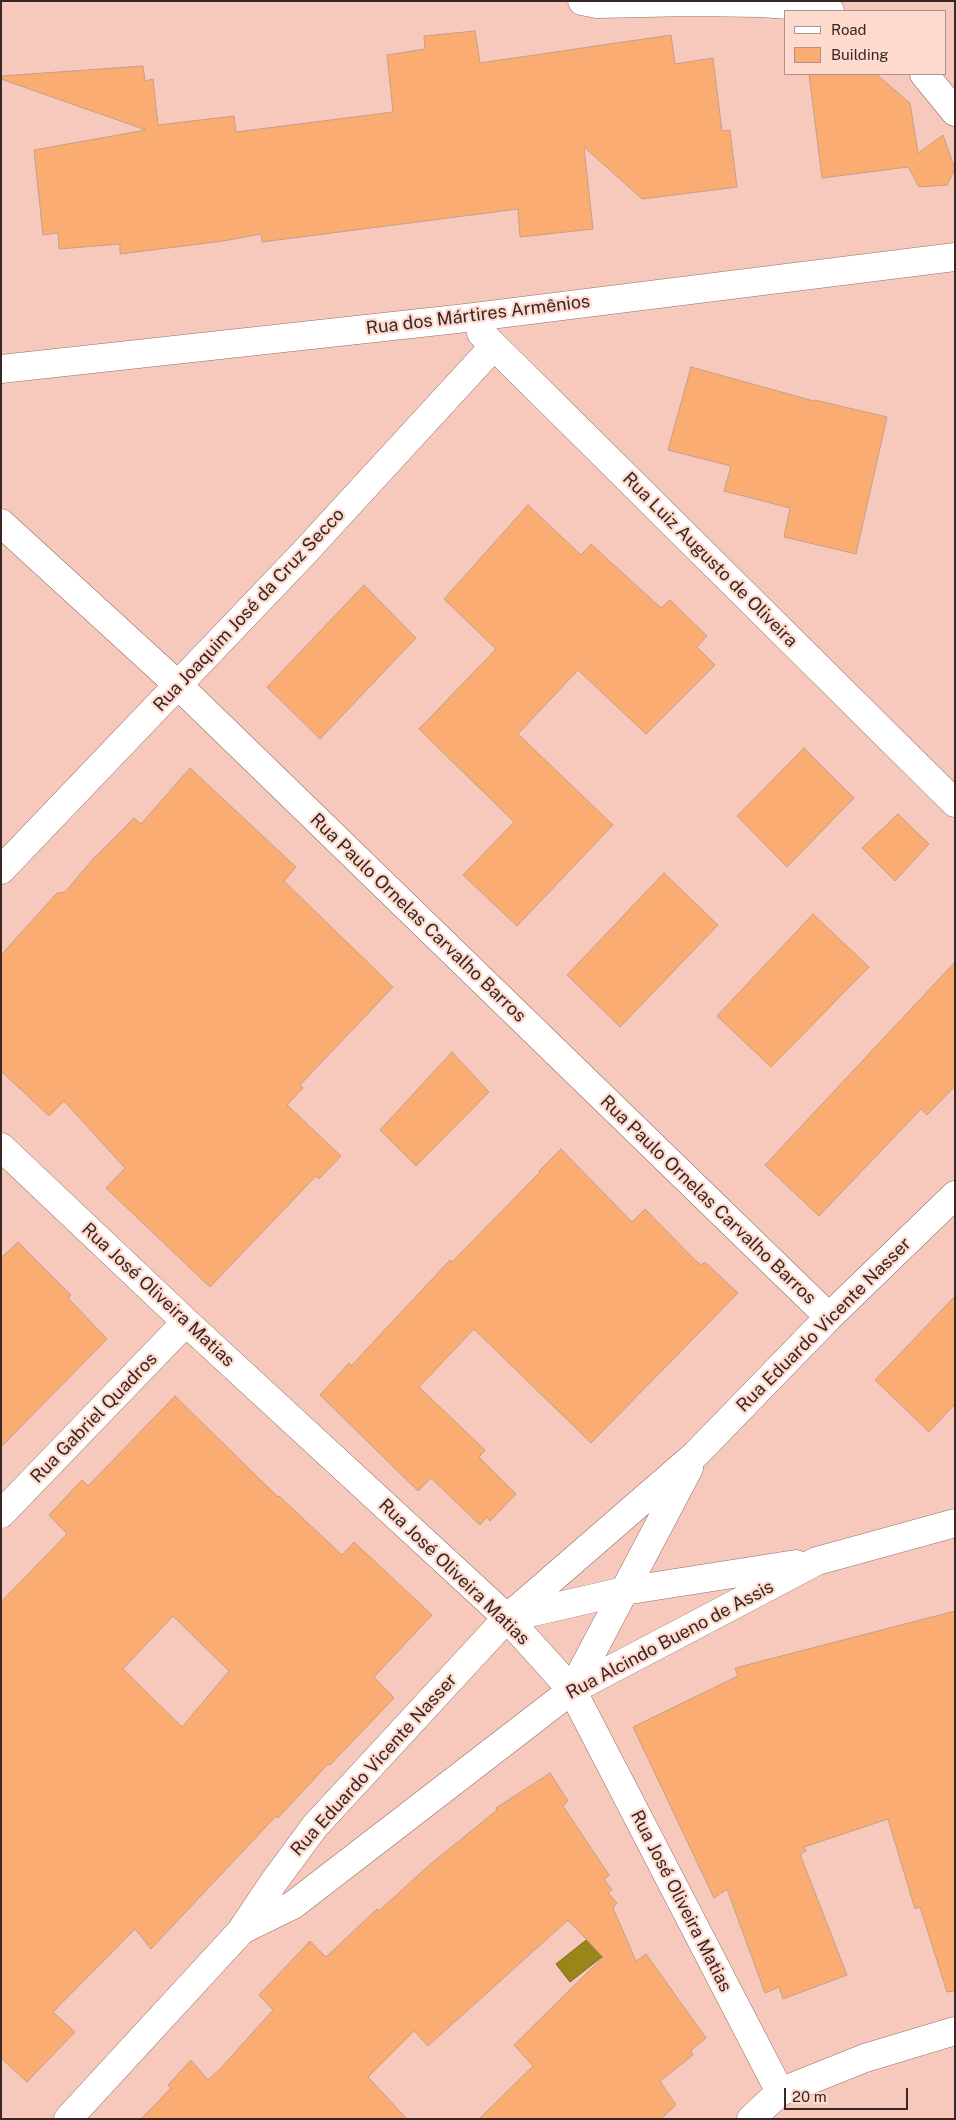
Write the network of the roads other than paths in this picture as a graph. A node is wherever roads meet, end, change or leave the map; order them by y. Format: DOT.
graph roads {
  1 [pos="582,1"];
  2 [pos="827,10"];
  3 [pos="925,75"];
  4 [pos="955,112"];
  5 [pos="955,257"];
  6 [pos="466,318"];
  7 [pos="494,346"];
  8 [pos="1,369"];
  9 [pos="1,523"];
  10 [pos="178,685"];
  11 [pos="955,803"];
  12 [pos="1,870"];
  13 [pos="1,1148"];
  14 [pos="955,1195"];
  15 [pos="829,1317"];
  16 [pos="186,1322"];
  17 [pos="695,1455"];
  18 [pos="1,1514"];
  19 [pos="955,1523"];
  20 [pos="817,1561"];
  21 [pos="624,1591"];
  22 [pos="507,1618"];
  23 [pos="572,1690"];
  24 [pos="241,1931"];
  25 [pos="955,2031"];
  26 [pos="780,2092"];
  27 [pos="68,2119"];
  28 [pos="751,2119"];
  1 -- 2 [label="street"];
  3 -- 4 [label="street"];
  5 -- 6 [label="street, Rua dos Mártires Armênios"];
  6 -- 7 [label="street, Rua Luiz Augusto de Oliveira"];
  6 -- 8 [label="street, Rua dos Mártires Armênios"];
  7 -- 10 [label="street, Rua Joaquim José da Cruz Secco"];
  7 -- 11 [label="street, Rua Luiz Augusto de Oliveira"];
  9 -- 10 [label="street, Rua Paulo Ornelas Carvalho Barros"];
  10 -- 12 [label="street, Rua Joaquim José da Cruz Secco"];
  10 -- 15 [label="street, Rua Paulo Ornelas Carvalho Barros"];
  13 -- 16 [label="street, Rua José Oliveira Matias"];
  14 -- 15 [label="street, Rua Eduardo Vicente Nasser"];
  15 -- 17 [label="street, Rua Eduardo Vicente Nasser"];
  16 -- 18 [label="street, Rua Gabriel Quadros"];
  16 -- 22 [label="street, Rua José Oliveira Matias"];
  17 -- 21 [label="street, Rua Eduardo Vicente Nasser"];
  17 -- 22 [label="street, Rua Eduardo Vicente Nasser"];
  19 -- 20 [label="street, Rua Alcindo Bueno de Assis"];
  20 -- 21 [label="street"];
  20 -- 23 [label="street, Rua Alcindo Bueno de Assis"];
  21 -- 22 [label="street"];
  21 -- 23 [label="street, Rua Eduardo Vicente Nasser"];
  22 -- 23 [label="street, Rua José Oliveira Matias"];
  22 -- 24 [label="street, Rua Eduardo Vicente Nasser"];
  23 -- 24 [label="street, Rua Alcindo Bueno de Assis"];
  23 -- 26 [label="street, Rua José Oliveira Matias"];
  24 -- 27 [label="street, Rua Eduardo Vicente Nasser"];
  25 -- 26 [label="street"];
  26 -- 28 [label="street"];
}
